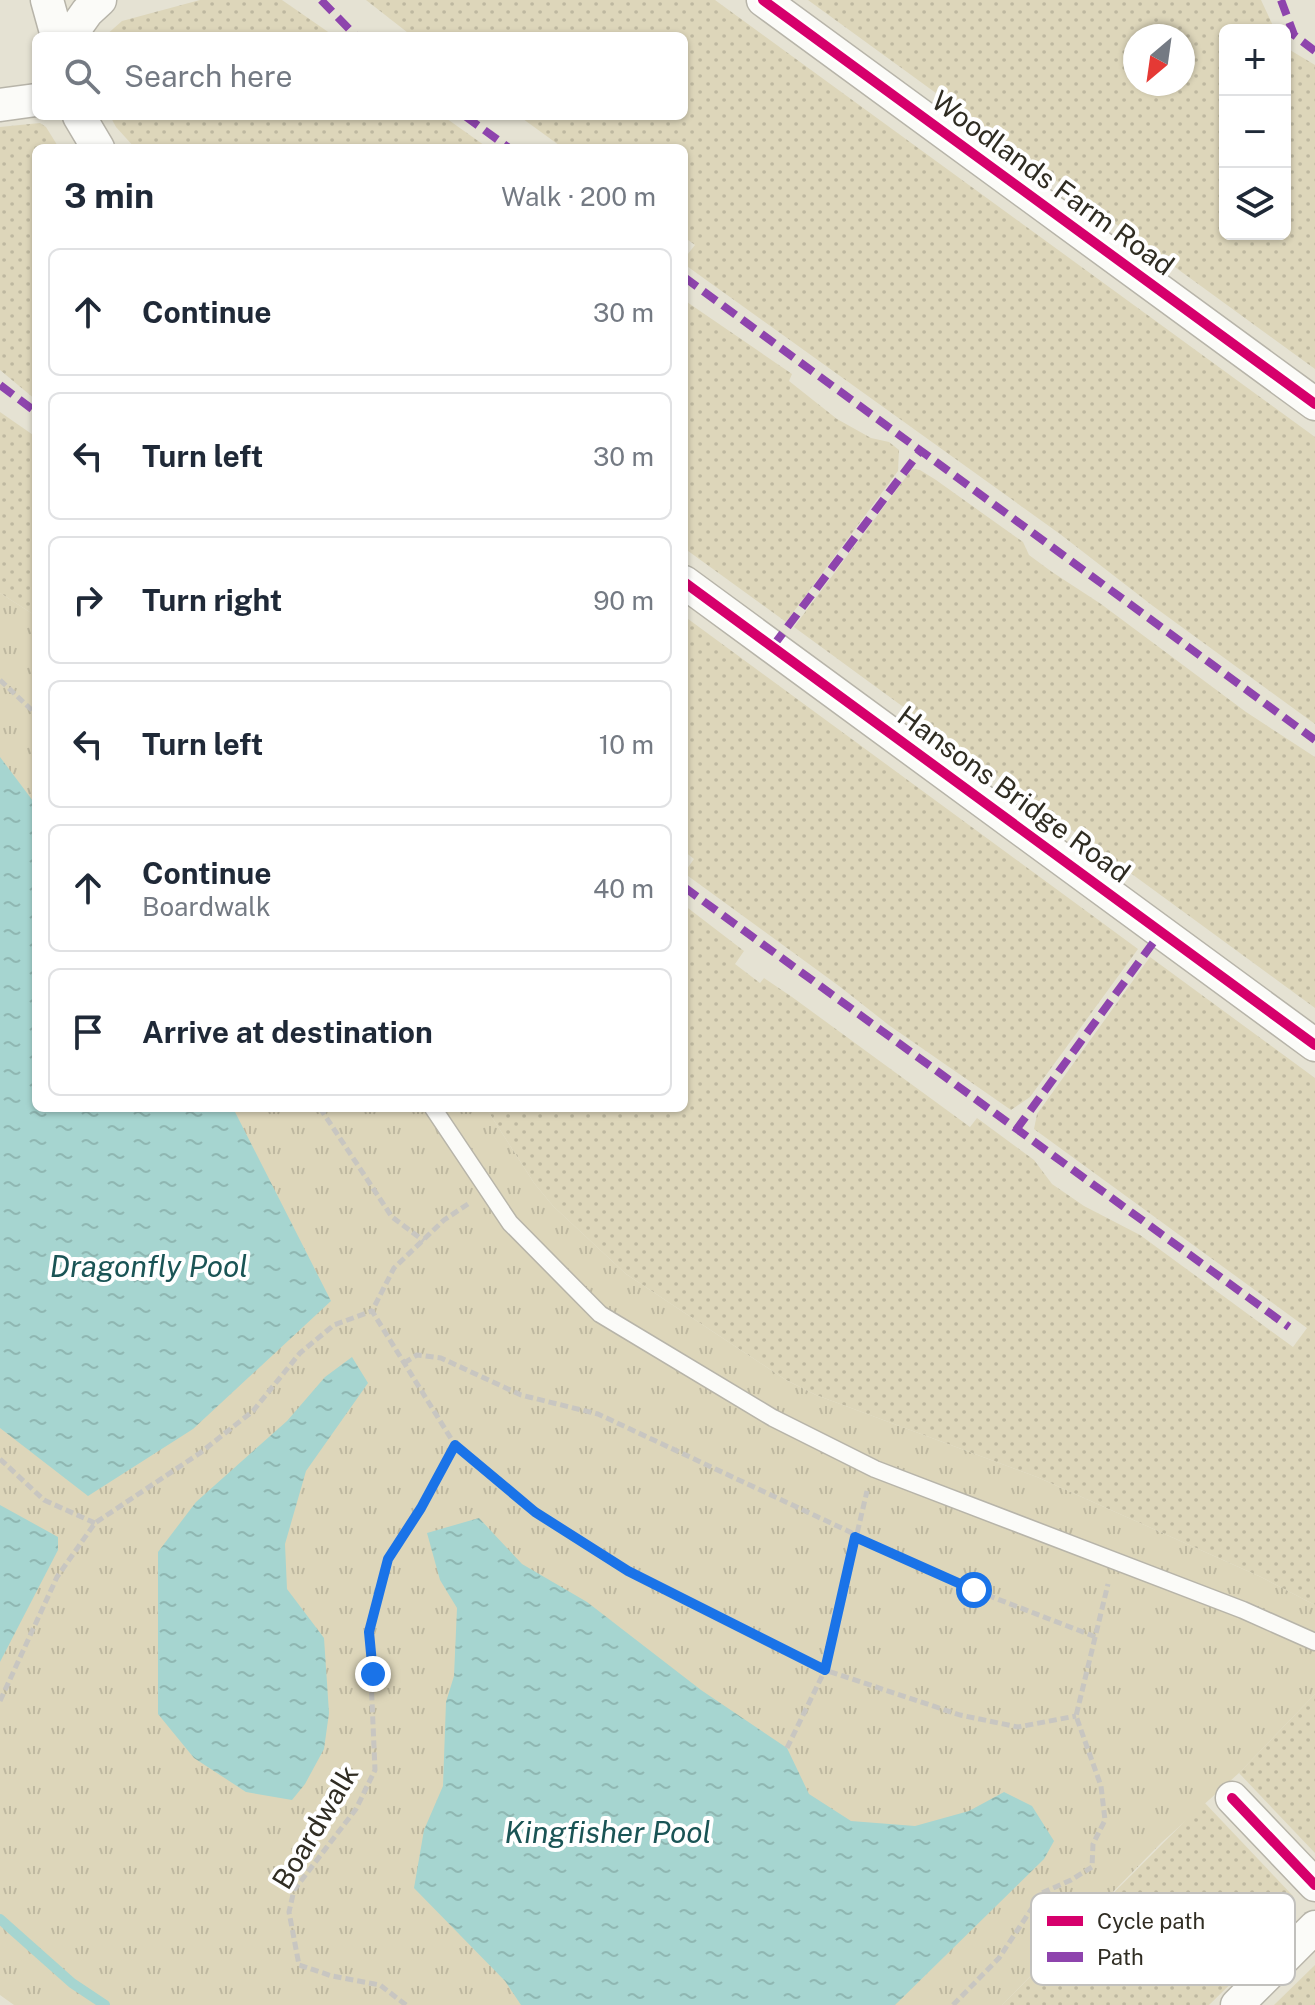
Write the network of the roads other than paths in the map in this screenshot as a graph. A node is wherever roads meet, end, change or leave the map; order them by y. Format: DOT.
graph roads {
  1 [pos="47,0"];
  2 [pos="100,0"];
  3 [pos="763,0"];
  4 [pos="56,32"];
  5 [pos="73,32"];
  6 [pos="32,101"];
  7 [pos="0,105"];
  8 [pos="81,120"];
  9 [pos="96,144"];
  10 [pos="1315,404"];
  11 [pos="688,585"];
  12 [pos="1315,1045"];
  13 [pos="436,1112"];
  14 [pos="1315,1642"];
  15 [pos="1232,1798"];
  16 [pos="1315,1885"];
  17 [pos="1315,1927"];
  18 [pos="1295,1947"];
  19 [pos="1257,1985"];
  20 [pos="1237,2005"];
  1 -- 4 [label="street"];
  2 -- 5 [label="street"];
  3 -- 10 [label="street, Woodlands Farm Road"];
  6 -- 7 [label="street"];
  8 -- 9 [label="street"];
  11 -- 12 [label="street, Hansons Bridge Road"];
  13 -- 14 [label="lane"];
  15 -- 16 [label="street"];
  17 -- 18 [label="street"];
  19 -- 20 [label="street"];
}
